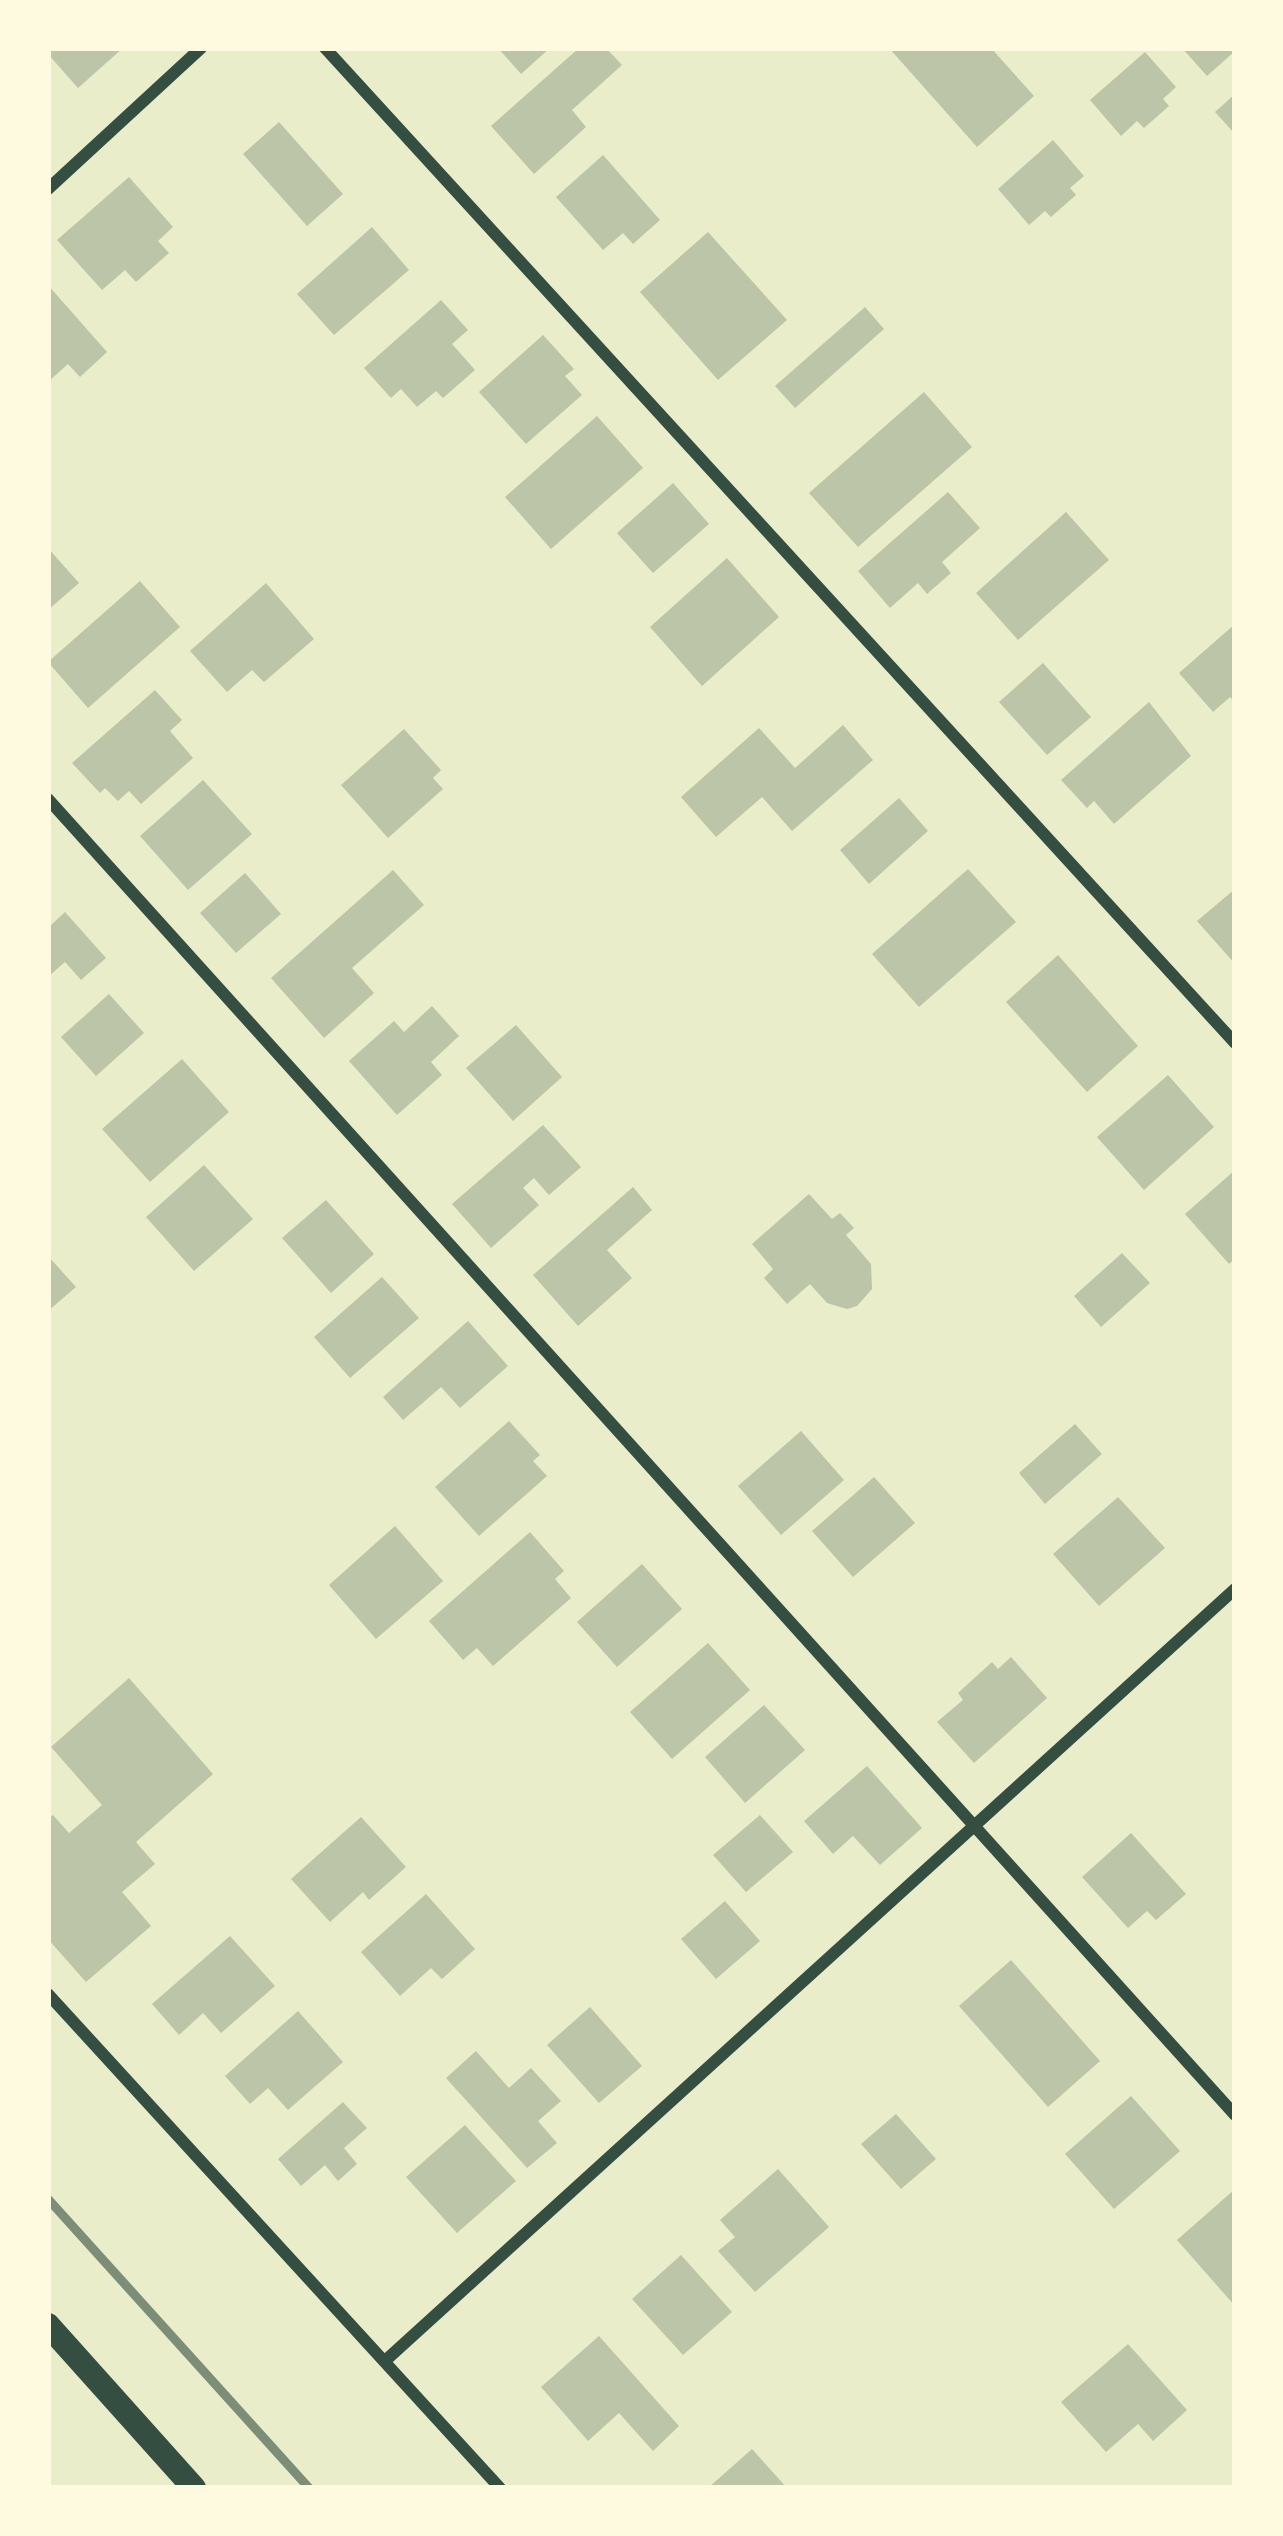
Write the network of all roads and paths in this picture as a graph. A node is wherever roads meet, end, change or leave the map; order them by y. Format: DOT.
graph roads {
  1 [pos="201,48"];
  2 [pos="325,48"];
  3 [pos="48,189"];
  4 [pos="48,799"];
  5 [pos="1235,1042"];
  6 [pos="1235,1589"];
  7 [pos="975,1825"];
  8 [pos="48,1994"];
  9 [pos="1235,2115"];
  10 [pos="48,2325"];
  11 [pos="386,2360"];
  12 [pos="194,2488"];
  13 [pos="500,2488"];
  1 -- 3 [label="street"];
  2 -- 5 [label="street"];
  4 -- 7 [label="street"];
  6 -- 7 [label="street"];
  7 -- 9 [label="street"];
  7 -- 11 [label="street"];
  8 -- 11 [label="street"];
  10 -- 12 [label="main road"];
  11 -- 13 [label="street"];
}
